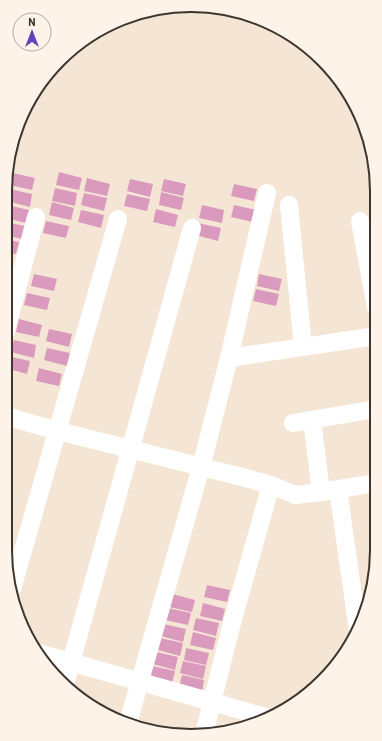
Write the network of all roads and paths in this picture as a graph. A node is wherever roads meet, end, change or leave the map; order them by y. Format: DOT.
graph roads {
  1 [pos="267,193"];
  2 [pos="289,205"];
  3 [pos="36,217"];
  4 [pos="118,219"];
  5 [pos="360,221"];
  6 [pos="192,228"];
  7 [pos="370,275"];
  8 [pos="12,308"];
  9 [pos="370,337"];
  10 [pos="303,347"];
  11 [pos="229,358"];
  12 [pos="370,410"];
  13 [pos="12,418"];
  14 [pos="312,420"];
  15 [pos="293,423"];
  16 [pos="58,431"];
  17 [pos="131,449"];
  18 [pos="201,467"];
  19 [pos="370,484"];
  20 [pos="271,486"];
  21 [pos="330,491"];
  22 [pos="15,580"];
  23 [pos="356,620"];
  24 [pos="46,655"];
  25 [pos="71,662"];
  26 [pos="66,679"];
  27 [pos="141,682"];
  28 [pos="212,703"];
  29 [pos="259,715"];
  30 [pos="129,718"];
  31 [pos="205,729"];
  1 -- 11 [label="street"];
  2 -- 10 [label="street"];
  3 -- 8 [label="street"];
  4 -- 16 [label="street"];
  5 -- 7 [label="street"];
  6 -- 17 [label="street"];
  9 -- 10 [label="street"];
  10 -- 11 [label="street"];
  11 -- 18 [label="street"];
  12 -- 14 [label="street"];
  13 -- 16 [label="street"];
  14 -- 15 [label="street"];
  14 -- 21 [label="street"];
  16 -- 17 [label="street"];
  16 -- 22 [label="street"];
  17 -- 18 [label="street"];
  17 -- 25 [label="street"];
  18 -- 20 [label="street"];
  18 -- 27 [label="street"];
  19 -- 21 [label="street"];
  20 -- 21 [label="street"];
  20 -- 28 [label="street"];
  21 -- 23 [label="street"];
  24 -- 25 [label="street"];
  25 -- 26 [label="street"];
  25 -- 27 [label="street"];
  27 -- 28 [label="street"];
  27 -- 30 [label="street"];
  28 -- 29 [label="street"];
  28 -- 31 [label="street"];
}
